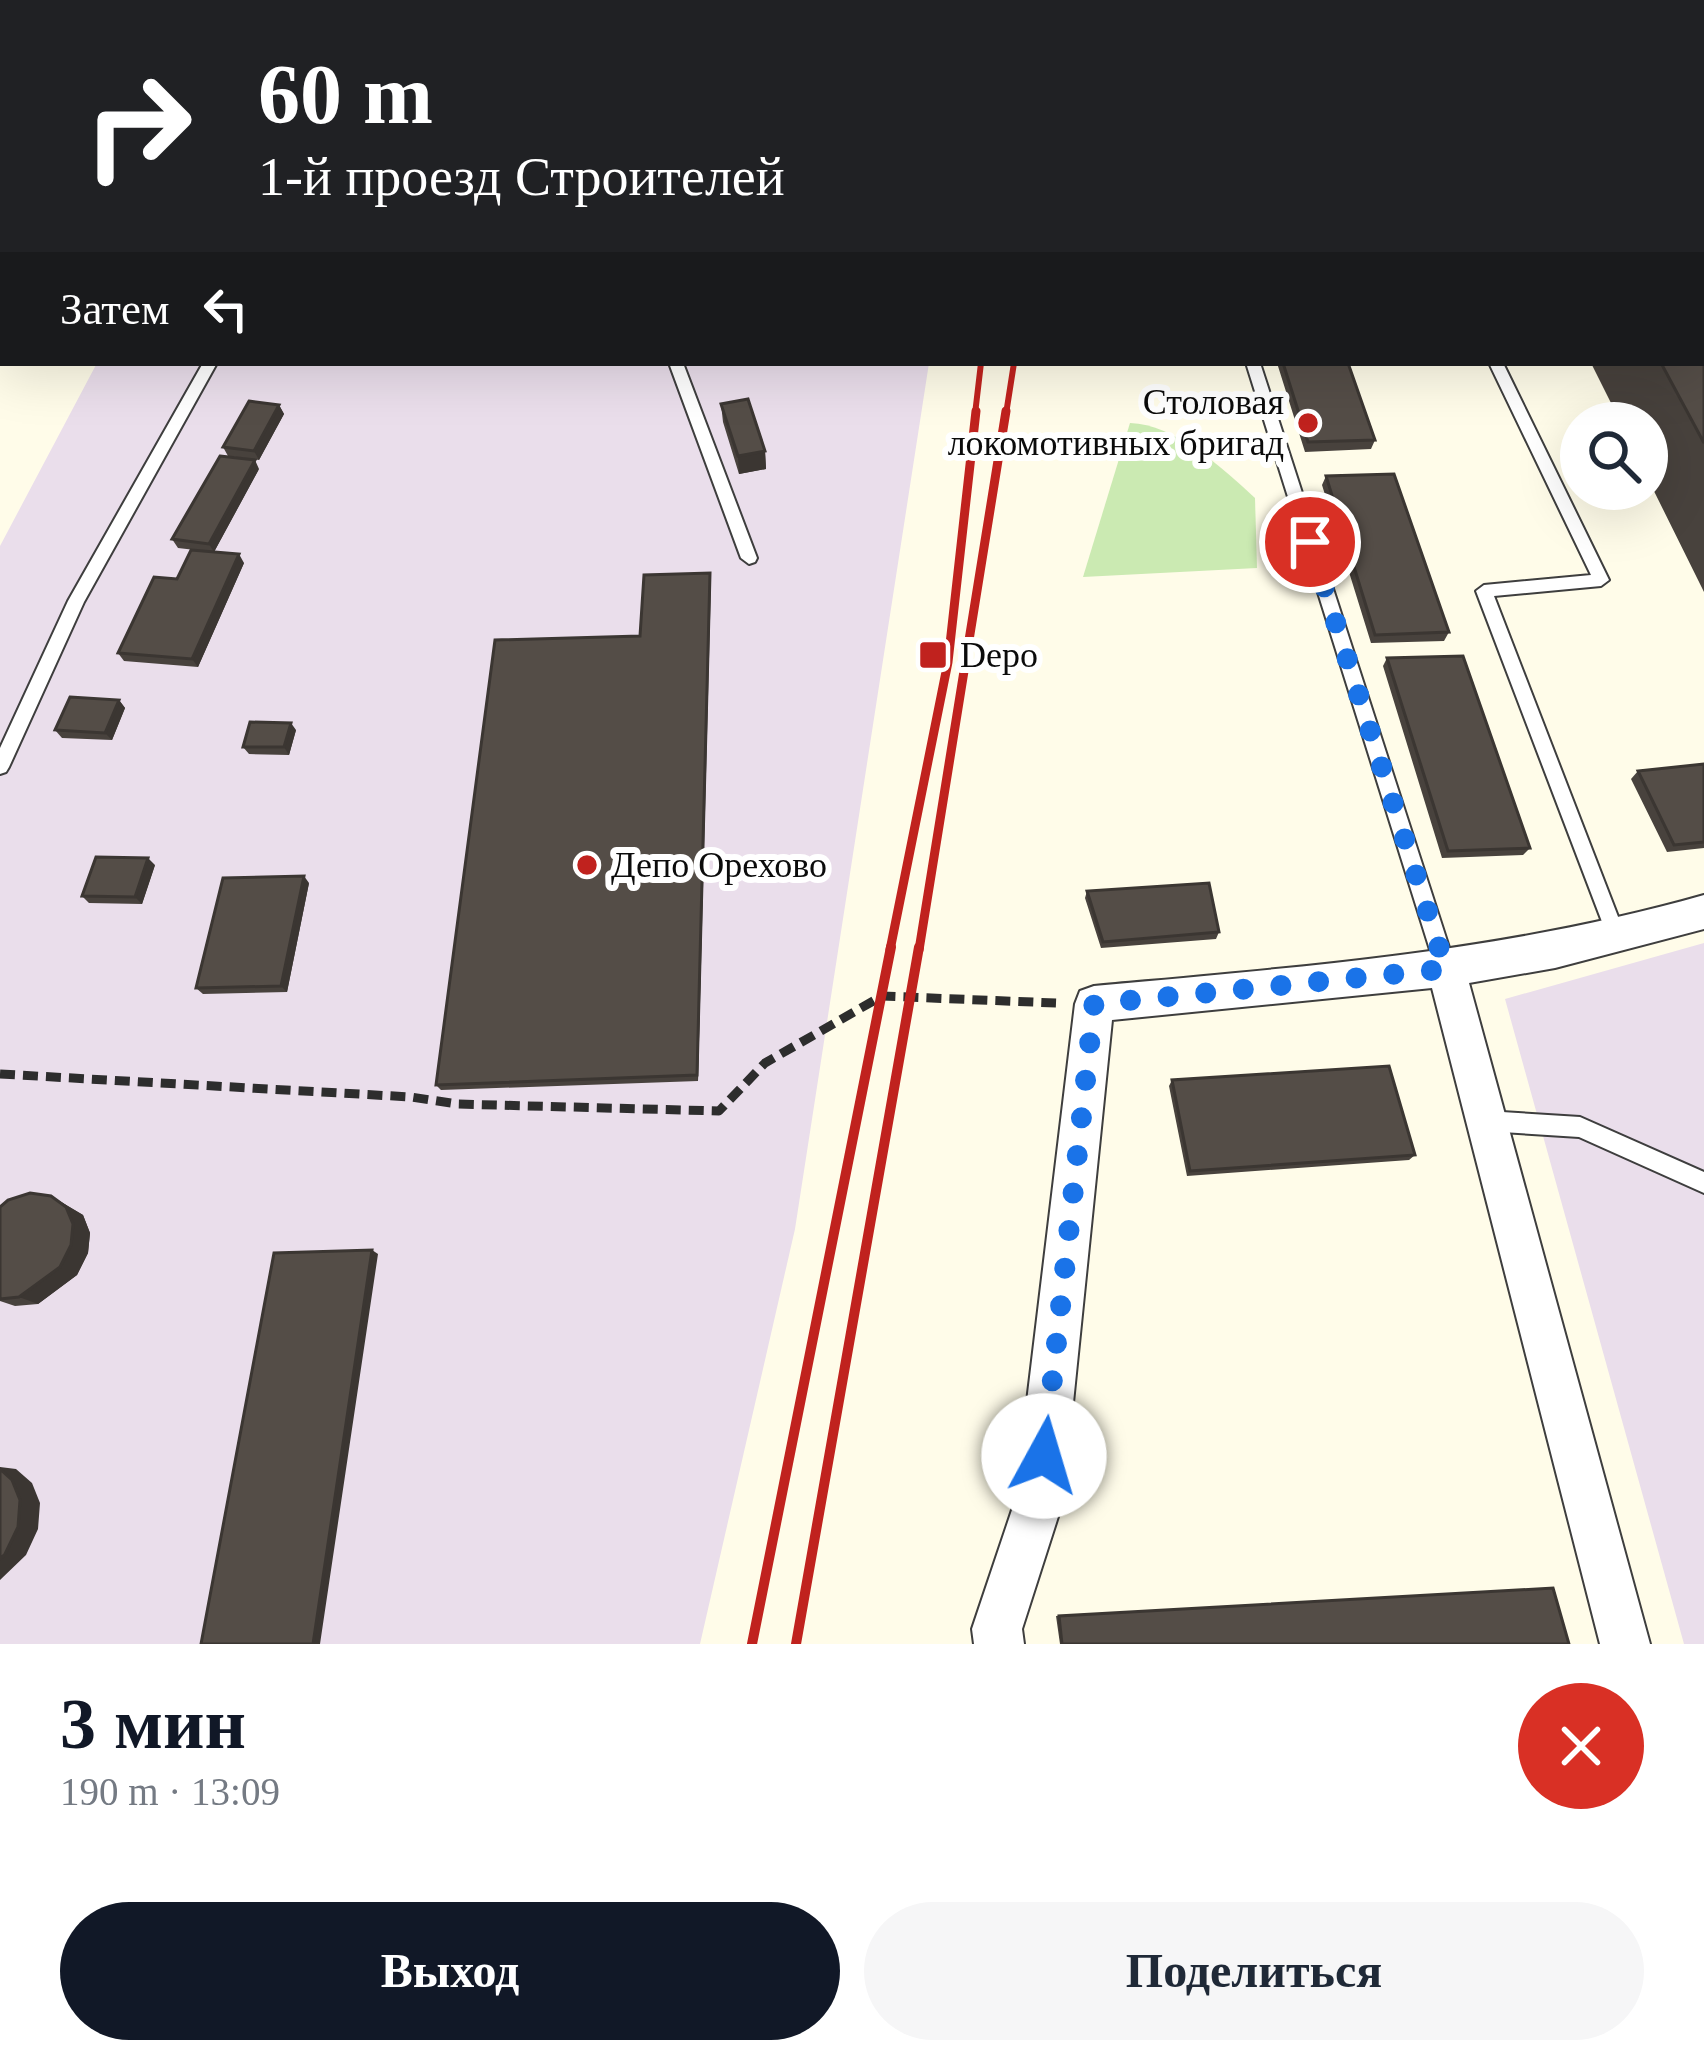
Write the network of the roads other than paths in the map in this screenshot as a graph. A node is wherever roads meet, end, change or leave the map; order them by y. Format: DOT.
graph roads {
  1 [pos="207,366"];
  2 [pos="677,366"];
  3 [pos="1254,366"];
  4 [pos="1497,366"];
  5 [pos="749,558"];
  6 [pos="0,767"];
  7 [pos="1704,912"];
  8 [pos="1618,940"];
  9 [pos="1446,969"];
  10 [pos="1486,1121"];
  11 [pos="1704,1183"];
  12 [pos="999,1644"];
  13 [pos="1625,1644"];
  1 -- 6 [label="lane"];
  2 -- 5 [label="lane"];
  3 -- 9 [label="lane"];
  4 -- 8 [label="lane"];
  7 -- 8 [label="street"];
  8 -- 9 [label="street"];
  9 -- 10 [label="street"];
  9 -- 12 [label="street"];
  10 -- 11 [label="lane"];
  10 -- 13 [label="street"];
}
